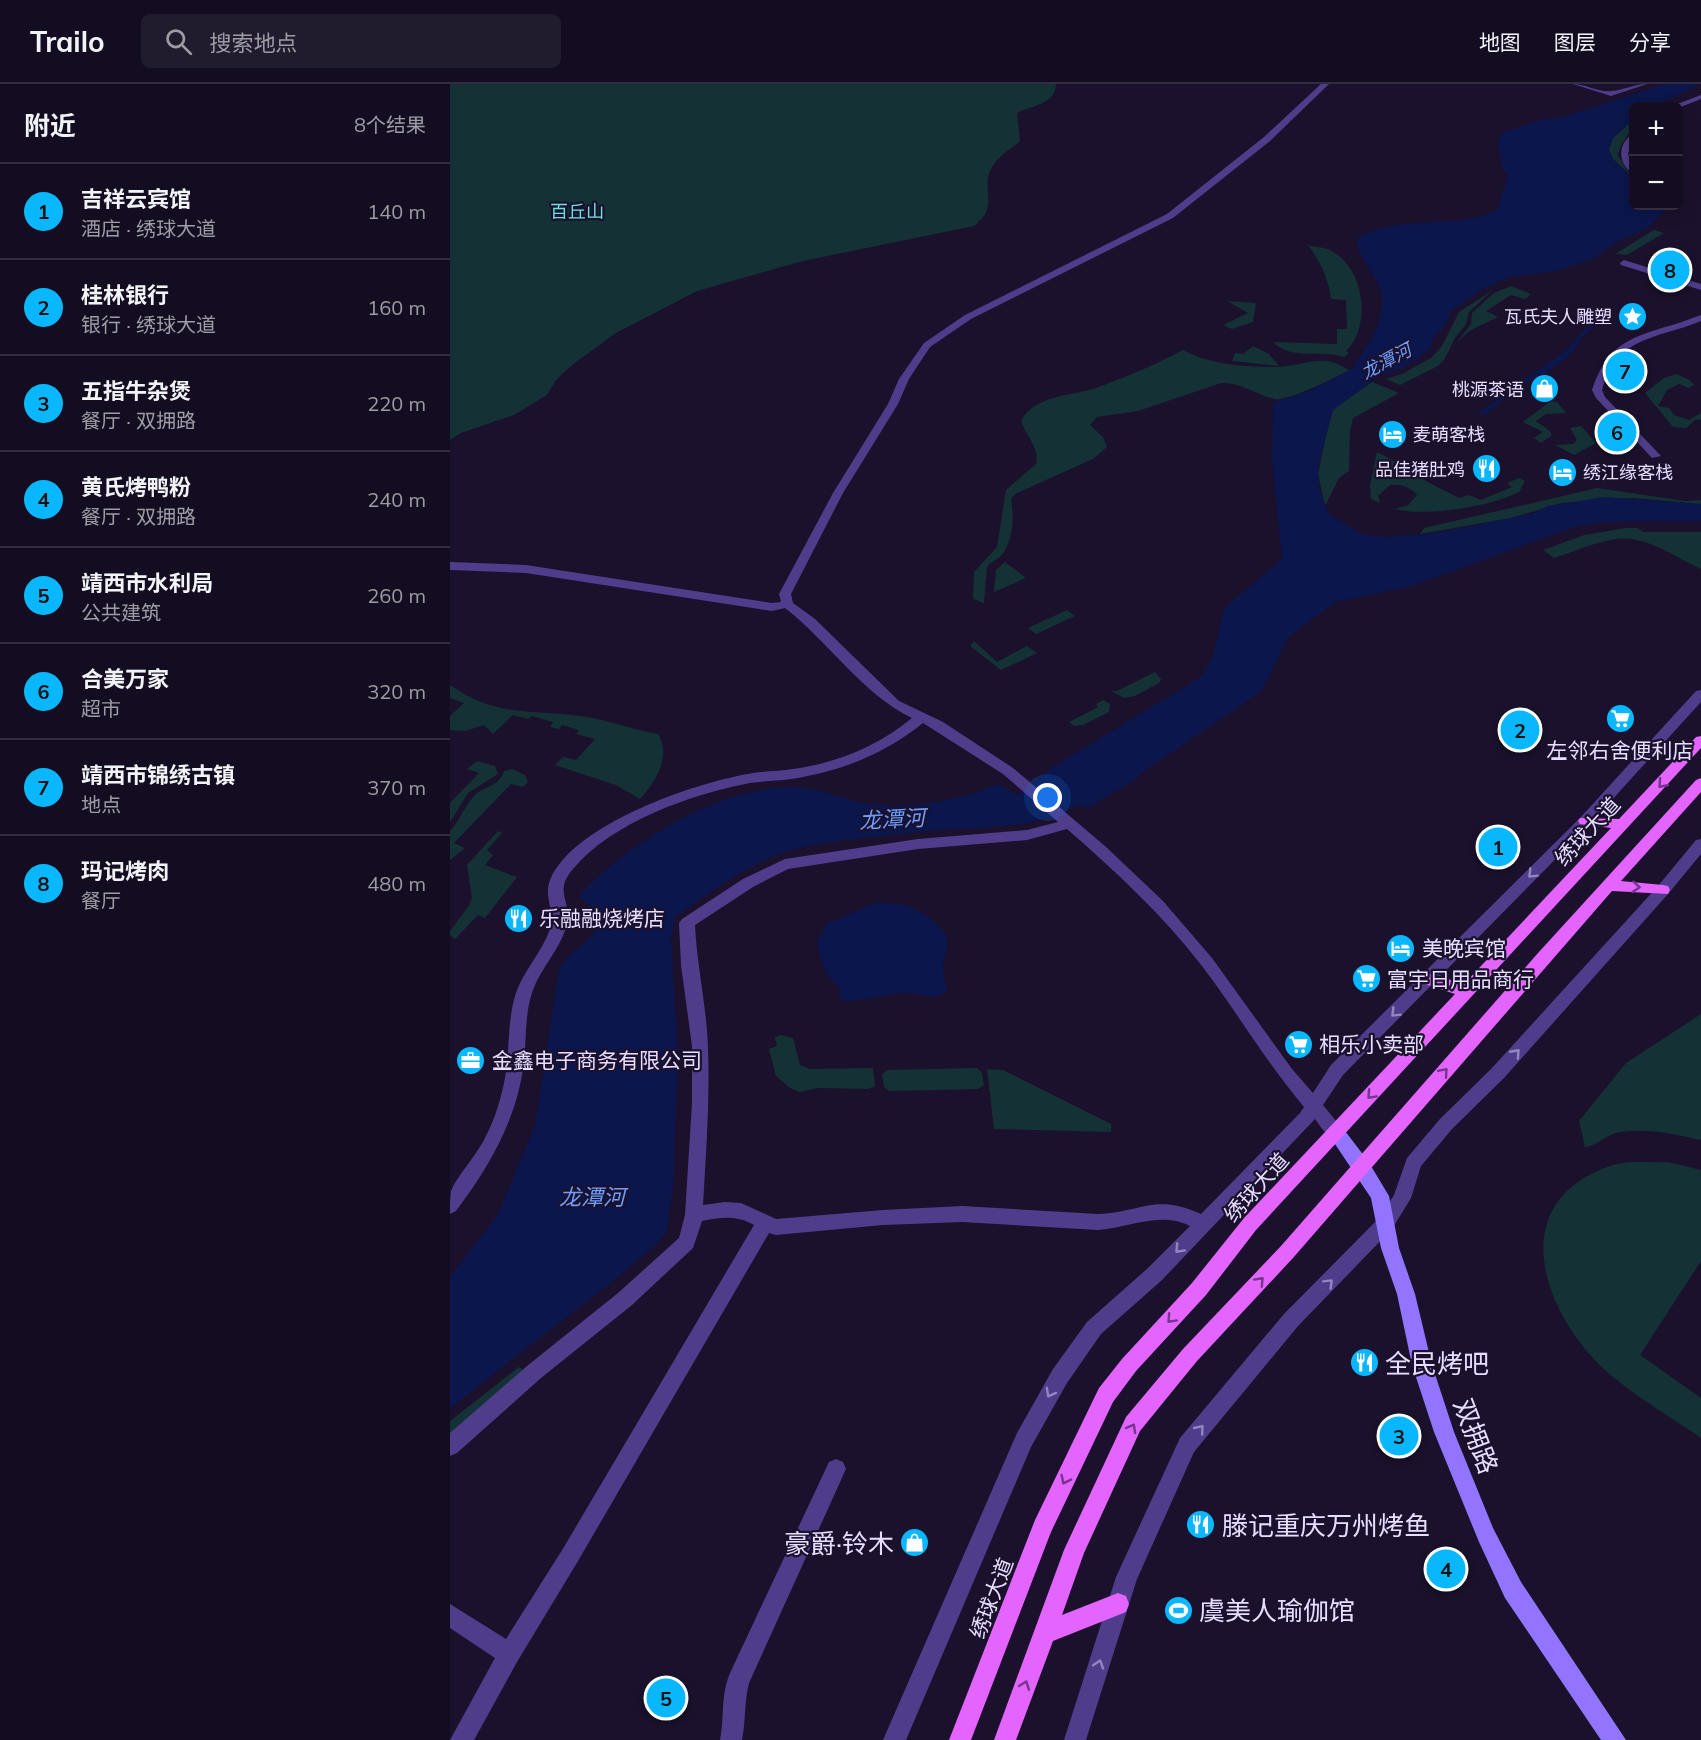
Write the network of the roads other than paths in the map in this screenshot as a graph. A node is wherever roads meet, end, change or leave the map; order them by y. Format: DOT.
graph roads {
  1 [pos="1325,84"];
  2 [pos="1577,84"];
  3 [pos="1624,84"];
  4 [pos="1642,84"];
  5 [pos="1633,87"];
  6 [pos="1701,97"];
  7 [pos="1683,103"];
  8 [pos="1629,141"];
  9 [pos="1629,168"];
  10 [pos="1624,263"];
  11 [pos="1701,287"];
  12 [pos="1701,318"];
  13 [pos="1656,456"];
  14 [pos="450,566"];
  15 [pos="787,603"];
  16 [pos="1701,694"];
  17 [pos="922,717"];
  18 [pos="1701,740"];
  19 [pos="1701,783"];
  20 [pos="1064,820"];
  21 [pos="1585,821"];
  22 [pos="1625,824"];
  23 [pos="1701,844"];
  24 [pos="1608,885"];
  25 [pos="1663,890"];
  26 [pos="1428,979"];
  27 [pos="1466,991"];
  28 [pos="1315,1107"];
  29 [pos="1336,1132"];
  30 [pos="1362,1166"];
  31 [pos="450,1206"];
  32 [pos="694,1215"];
  33 [pos="1203,1223"];
  34 [pos="1386,1223"];
  35 [pos="765,1224"];
  36 [pos="450,1446"];
  37 [pos="836,1468"];
  38 [pos="1118,1604"];
  39 [pos="450,1616"];
  40 [pos="1044,1633"];
  41 [pos="509,1654"];
  42 [pos="461,1740"];
  43 [pos="731,1740"];
  44 [pos="894,1740"];
  45 [pos="960,1740"];
  46 [pos="1005,1740"];
  47 [pos="1075,1740"];
  48 [pos="1615,1740"];
  1 -- 15 [label="street"];
  2 -- 5 [label="street"];
  3 -- 5 [label="street"];
  4 -- 5 [label="street"];
  6 -- 7 [label="street"];
  8 -- 9 [label="street"];
  10 -- 11 [label="street"];
  12 -- 13 [label="street"];
  14 -- 15 [label="street"];
  15 -- 17 [label="street"];
  16 -- 21 [label="street"];
  17 -- 20 [label="street"];
  17 -- 31 [label="street"];
  18 -- 22 [label="main road, 绣球大道, one-way"];
  19 -- 24 [label="main road"];
  20 -- 28 [label="street"];
  20 -- 32 [label="street"];
  21 -- 22 [label="main road"];
  21 -- 26 [label="street, one-way"];
  22 -- 27 [label="main road, 绣球大道"];
  23 -- 25 [label="street"];
  24 -- 25 [label="main road, one-way"];
  30 -- 24 [label="main road, one-way"];
  34 -- 25 [label="street, one-way"];
  26 -- 27 [label="main road"];
  26 -- 28 [label="street, one-way"];
  27 -- 29 [label="main road, 绣球大道, one-way"];
  28 -- 29 [label="street"];
  28 -- 33 [label="street"];
  29 -- 30 [label="street, 双拥路"];
  29 -- 45 [label="main road, 绣球大道, one-way"];
  30 -- 34 [label="street, 双拥路"];
  40 -- 30 [label="main road, one-way"];
  32 -- 35 [label="street"];
  32 -- 36 [label="street"];
  33 -- 35 [label="street"];
  33 -- 44 [label="street, one-way"];
  38 -- 34 [label="street, one-way"];
  34 -- 48 [label="street, 双拥路"];
  35 -- 41 [label="street"];
  37 -- 43 [label="street"];
  38 -- 40 [label="main road"];
  47 -- 38 [label="street, one-way"];
  39 -- 41 [label="street"];
  46 -- 40 [label="main road, one-way"];
  41 -- 42 [label="street"];
}
